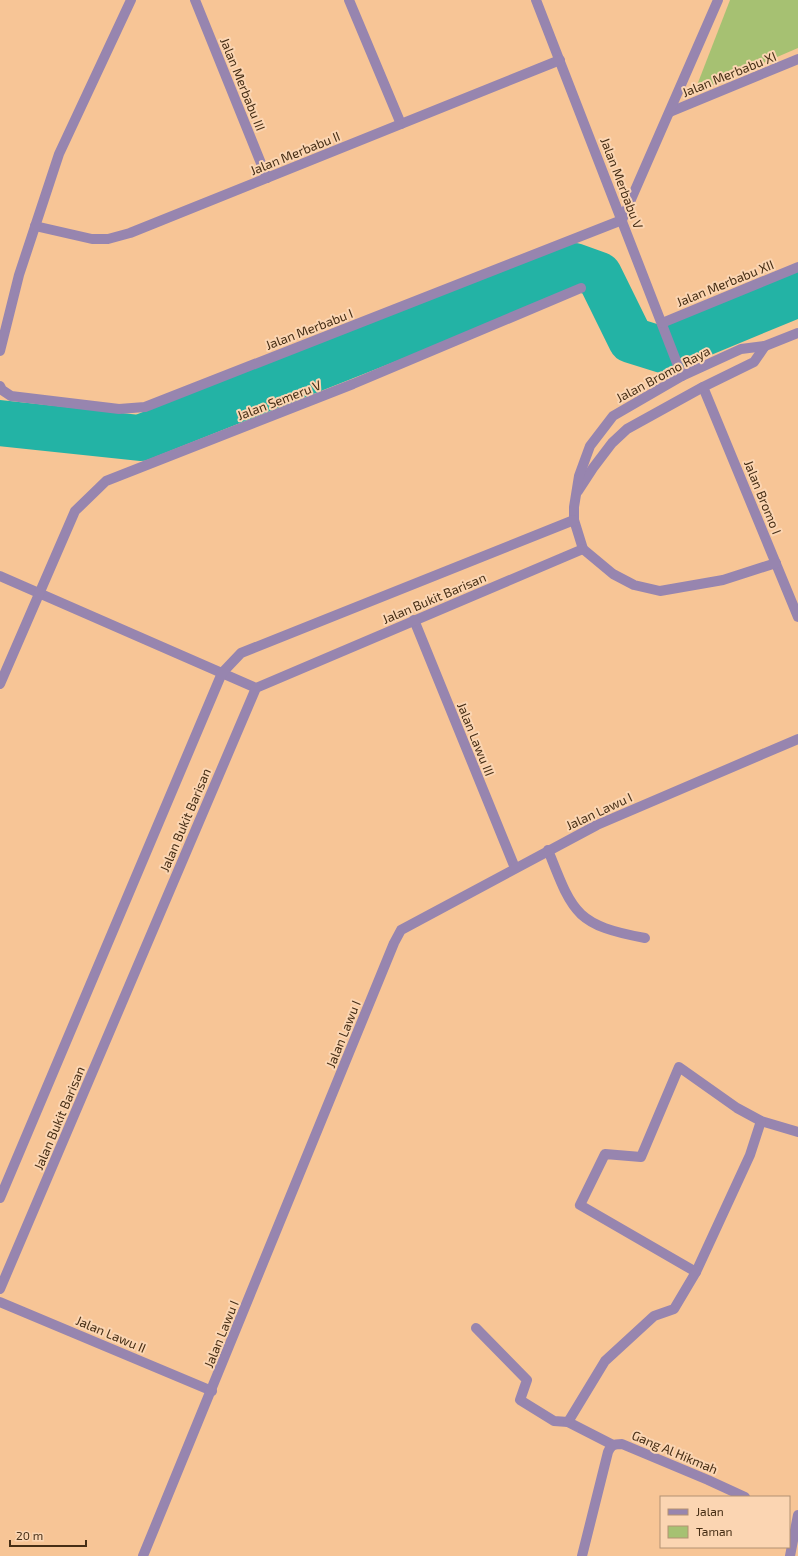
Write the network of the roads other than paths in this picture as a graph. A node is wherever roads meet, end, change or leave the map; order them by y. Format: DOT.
graph roads {
  1 [pos="131,0"];
  2 [pos="195,0"];
  3 [pos="350,0"];
  4 [pos="536,0"];
  5 [pos="718,0"];
  6 [pos="798,59"];
  7 [pos="560,60"];
  8 [pos="670,112"];
  9 [pos="401,124"];
  10 [pos="267,178"];
  11 [pos="622,220"];
  12 [pos="35,226"];
  13 [pos="798,267"];
  14 [pos="581,288"];
  15 [pos="662,323"];
  16 [pos="798,333"];
  17 [pos="765,346"];
  18 [pos="0,351"];
  19 [pos="682,376"];
  20 [pos="0,386"];
  21 [pos="703,387"];
  22 [pos="576,495"];
  23 [pos="574,520"];
  24 [pos="583,549"];
  25 [pos="776,563"];
  26 [pos="0,576"];
  27 [pos="39,592"];
  28 [pos="798,617"];
  29 [pos="414,620"];
  30 [pos="222,673"];
  31 [pos="0,684"];
  32 [pos="256,688"];
  33 [pos="798,739"];
  34 [pos="548,850"];
  35 [pos="515,868"];
  36 [pos="645,938"];
  37 [pos="761,1121"];
  38 [pos="798,1132"];
  39 [pos="0,1198"];
  40 [pos="696,1272"];
  41 [pos="0,1289"];
  42 [pos="0,1302"];
  43 [pos="476,1328"];
  44 [pos="212,1391"];
  45 [pos="568,1422"];
  46 [pos="613,1445"];
  47 [pos="742,1496"];
  48 [pos="798,1515"];
  49 [pos="143,1556"];
  50 [pos="582,1556"];
  51 [pos="790,1556"];
  1 -- 12 [label="street"];
  2 -- 10 [label="street, Jalan Merbabu III"];
  3 -- 9 [label="street"];
  4 -- 7 [label="street, Jalan Merbabu V"];
  5 -- 8 [label="street"];
  6 -- 8 [label="street, Jalan Merbabu XI"];
  7 -- 9 [label="street, Jalan Merbabu II"];
  7 -- 11 [label="street, Jalan Merbabu V"];
  8 -- 11 [label="street"];
  9 -- 10 [label="street, Jalan Merbabu II"];
  10 -- 12 [label="street, Jalan Merbabu II"];
  11 -- 15 [label="street, Jalan Merbabu V"];
  11 -- 20 [label="street, Jalan Merbabu I"];
  12 -- 18 [label="street"];
  13 -- 15 [label="street, Jalan Merbabu XII"];
  14 -- 27 [label="street, Jalan Semeru V"];
  15 -- 19 [label="street, Jalan Merbabu V"];
  16 -- 17 [label="street, Jalan Bromo Raya"];
  17 -- 19 [label="street, Jalan Bromo Raya"];
  17 -- 21 [label="street, Jalan Bromo Raya"];
  19 -- 22 [label="street, Jalan Bromo Raya"];
  21 -- 22 [label="street, Jalan Bromo Raya"];
  21 -- 25 [label="street, Jalan Bromo I"];
  22 -- 23 [label="street, Jalan Bromo Raya"];
  23 -- 24 [label="street, Jalan Bromo Raya"];
  23 -- 30 [label="street, Jalan Bukit Barisan"];
  24 -- 25 [label="street"];
  24 -- 29 [label="street, Jalan Bukit Barisan"];
  25 -- 28 [label="street, Jalan Bromo I"];
  26 -- 27 [label="street"];
  27 -- 30 [label="street"];
  27 -- 31 [label="street, Jalan Semeru V"];
  29 -- 32 [label="street, Jalan Bukit Barisan"];
  29 -- 35 [label="street, Jalan Lawu III"];
  30 -- 32 [label="street"];
  30 -- 39 [label="street, Jalan Bukit Barisan"];
  32 -- 41 [label="street, Jalan Bukit Barisan"];
  33 -- 34 [label="street, Jalan Lawu I"];
  34 -- 35 [label="street, Jalan Lawu I"];
  34 -- 36 [label="street"];
  35 -- 44 [label="street, Jalan Lawu I"];
  37 -- 38 [label="street"];
  37 -- 40 [label="street"];
  37 -- 40 [label="street"];
  40 -- 45 [label="street"];
  42 -- 44 [label="street, Jalan Lawu II"];
  43 -- 45 [label="street"];
  44 -- 49 [label="street, Jalan Lawu I"];
  45 -- 46 [label="street"];
  46 -- 47 [label="street, Gang Al Hikmah"];
  46 -- 50 [label="street, Gang Al Hikmah"];
  48 -- 51 [label="street"];
}
